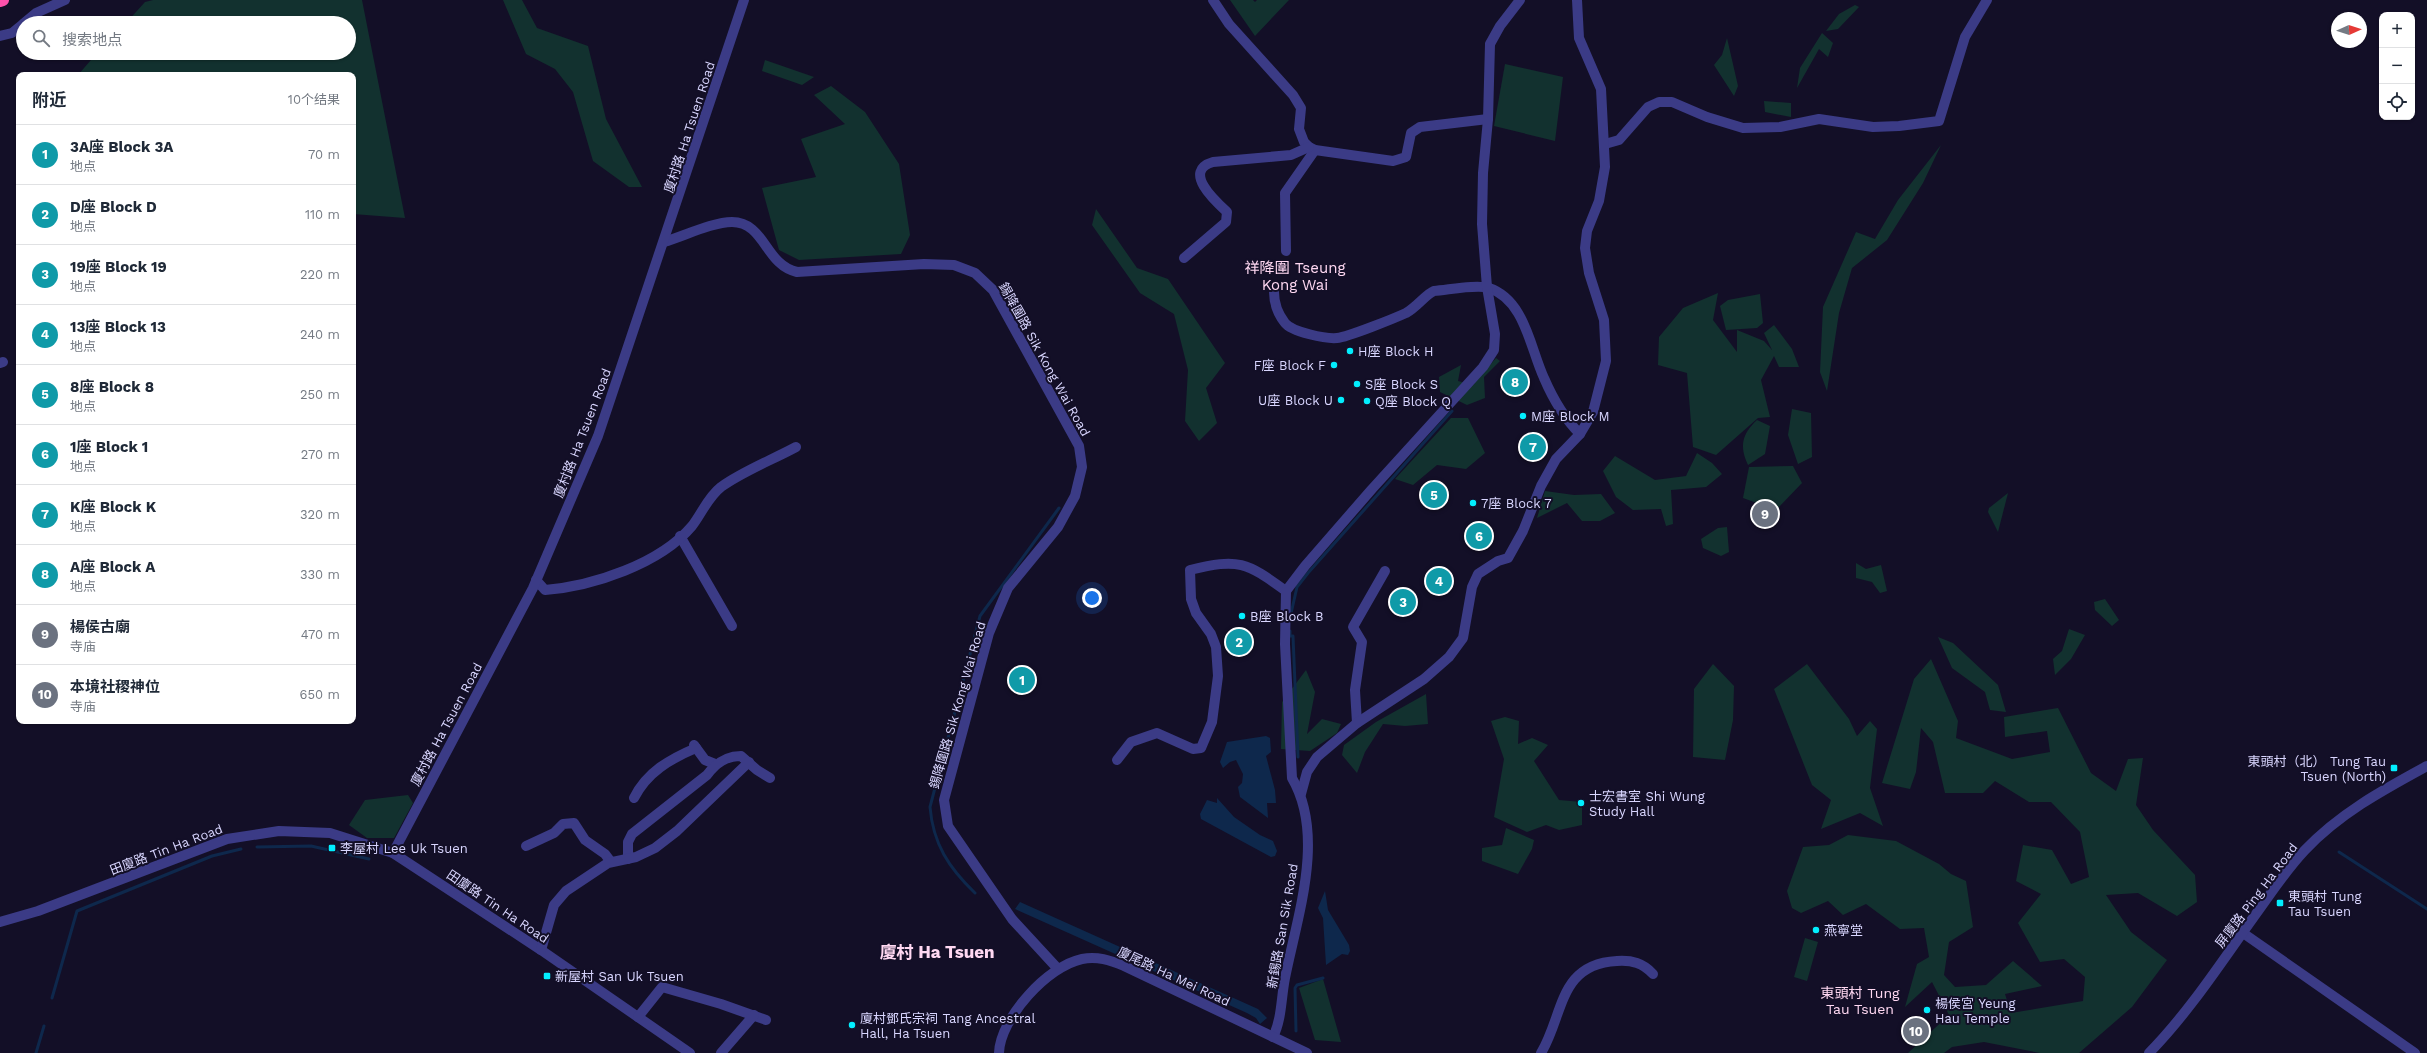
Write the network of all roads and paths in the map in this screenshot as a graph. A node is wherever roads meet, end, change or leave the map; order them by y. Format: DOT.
graph roads {
  1 [pos="3,0"];
  2 [pos="66,0"];
  3 [pos="744,0"];
  4 [pos="1213,0"];
  5 [pos="1520,0"];
  6 [pos="1577,0"];
  7 [pos="1987,0"];
  8 [pos="0,1"];
  9 [pos="32,16"];
  10 [pos="16,29"];
  11 [pos="0,36"];
  12 [pos="1488,119"];
  13 [pos="1605,144"];
  14 [pos="1312,148"];
  15 [pos="664,242"];
  16 [pos="1286,251"];
  17 [pos="1184,258"];
  18 [pos="1487,287"];
  19 [pos="1274,292"];
  20 [pos="1580,434"];
  21 [pos="796,447"];
  22 [pos="680,536"];
  23 [pos="1385,570"];
  24 [pos="536,580"];
  25 [pos="1286,591"];
  26 [pos="732,626"];
  27 [pos="1357,723"];
  28 [pos="1117,760"];
  29 [pos="749,762"];
  30 [pos="715,764"];
  31 [pos="2427,766"];
  32 [pos="770,778"];
  33 [pos="1301,794"];
  34 [pos="634,798"];
  35 [pos="526,846"];
  36 [pos="393,853"];
  37 [pos="628,859"];
  38 [pos="611,862"];
  39 [pos="0,922"];
  40 [pos="2243,932"];
  41 [pos="541,950"];
  42 [pos="1058,969"];
  43 [pos="1653,974"];
  44 [pos="754,1015"];
  45 [pos="638,1017"];
  46 [pos="766,1020"];
  47 [pos="1273,1037"];
  48 [pos="690,1053"];
  49 [pos="721,1053"];
  50 [pos="999,1053"];
  51 [pos="1307,1053"];
  52 [pos="1541,1053"];
  53 [pos="2149,1053"];
  54 [pos="2415,1053"];
  1 -- 8 [label="highway"];
  2 -- 9 [label="street"];
  3 -- 15 [label="street, 廈村路 Ha Tsuen Road"];
  4 -- 14 [label="street"];
  5 -- 12 [label="street"];
  6 -- 13 [label="street"];
  7 -- 13 [label="street"];
  10 -- 11 [label="street"];
  12 -- 14 [label="street"];
  12 -- 18 [label="street"];
  13 -- 20 [label="street"];
  14 -- 16 [label="street"];
  14 -- 17 [label="street"];
  15 -- 24 [label="street, 廈村路 Ha Tsuen Road"];
  15 -- 42 [label="street, 錫降圍路 Sik Kong Wai Road"];
  18 -- 19 [label="street"];
  18 -- 20 [label="street"];
  18 -- 25 [label="street"];
  20 -- 27 [label="street"];
  21 -- 22 [label="street"];
  22 -- 24 [label="street"];
  22 -- 26 [label="street"];
  23 -- 27 [label="street"];
  24 -- 36 [label="street, 廈村路 Ha Tsuen Road"];
  25 -- 28 [label="street"];
  25 -- 33 [label="street"];
  27 -- 33 [label="street"];
  29 -- 30 [label="street"];
  29 -- 32 [label="street"];
  29 -- 37 [label="street"];
  30 -- 34 [label="street"];
  30 -- 37 [label="street"];
  31 -- 40 [label="street, 屏廈路 Ping Ha Road"];
  33 -- 47 [label="street, 新錫路 San Sik Road"];
  35 -- 38 [label="street"];
  36 -- 39 [label="street, 田廈路 Tin Ha Road"];
  36 -- 41 [label="street, 田廈路 Tin Ha Road"];
  37 -- 38 [label="street"];
  38 -- 41 [label="street"];
  40 -- 53 [label="street, 屏廈路 Ping Ha Road"];
  40 -- 54 [label="street"];
  41 -- 45 [label="street, 田廈路 Tin Ha Road"];
  42 -- 47 [label="street, 廈尾路 Ha Mei Road"];
  42 -- 50 [label="street, 廈尾路 Ha Mei Road"];
  43 -- 52 [label="street"];
  44 -- 45 [label="street"];
  44 -- 46 [label="street"];
  44 -- 49 [label="street"];
  45 -- 48 [label="street, 田廈路 Tin Ha Road"];
  47 -- 51 [label="street, 廈尾路 Ha Mei Road"];
}
